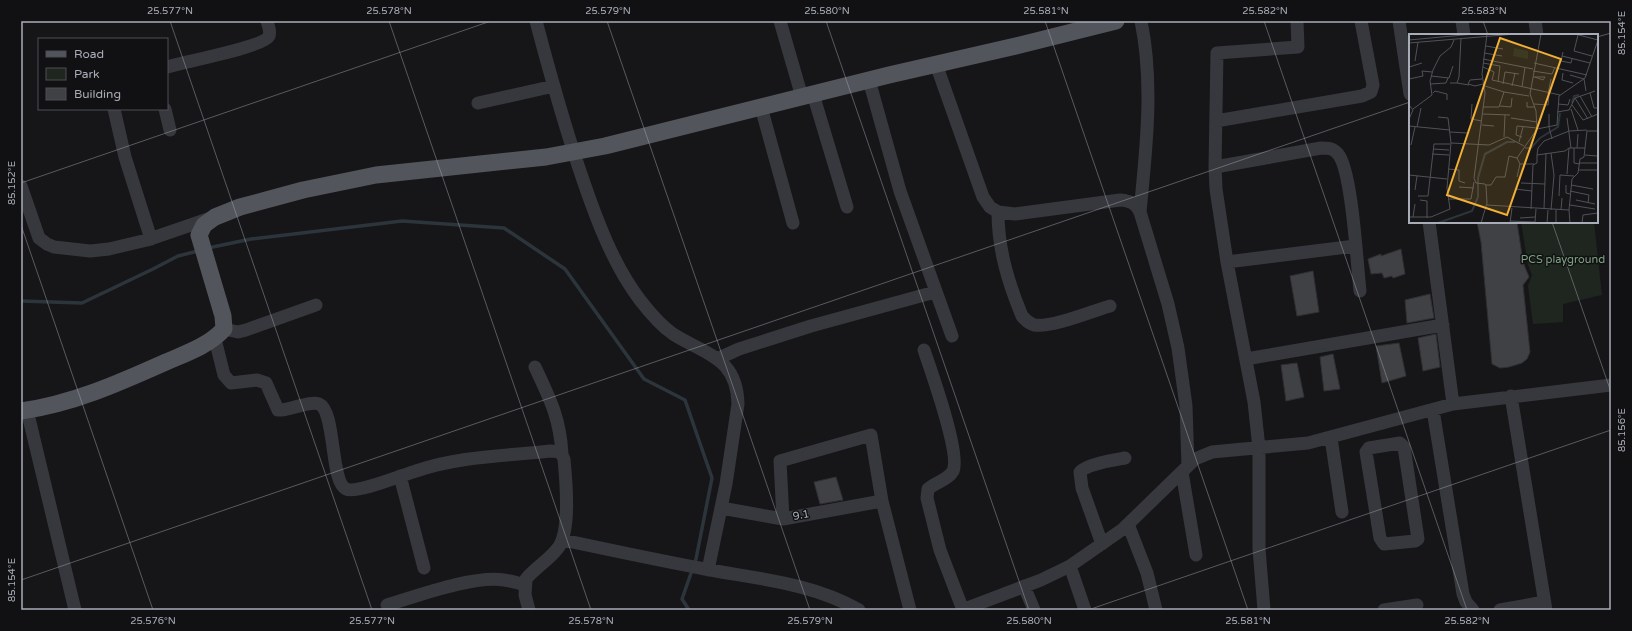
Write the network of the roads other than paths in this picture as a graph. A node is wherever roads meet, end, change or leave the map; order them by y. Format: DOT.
graph roads {
  1 [pos="267,21"];
  2 [pos="536,21"];
  3 [pos="780,21"];
  4 [pos="1116,21"];
  5 [pos="1141,21"];
  6 [pos="1298,21"];
  7 [pos="1361,21"];
  8 [pos="1399,21"];
  9 [pos="1462,21"];
  10 [pos="1535,21"];
  11 [pos="1464,34"];
  12 [pos="1537,34"];
  13 [pos="936,64"];
  14 [pos="168,67"];
  15 [pos="869,80"];
  16 [pos="554,86"];
  17 [pos="1409,87"];
  18 [pos="808,95"];
  19 [pos="478,103"];
  20 [pos="761,107"];
  21 [pos="114,110"];
  22 [pos="166,110"];
  23 [pos="1216,121"];
  24 [pos="170,130"];
  25 [pos="574,152"];
  26 [pos="1215,167"];
  27 [pos="21,186"];
  28 [pos="847,207"];
  29 [pos="998,212"];
  30 [pos="1140,212"];
  31 [pos="215,217"];
  32 [pos="793,223"];
  33 [pos="1429,223"];
  34 [pos="151,239"];
  35 [pos="1355,246"];
  36 [pos="1227,262"];
  37 [pos="1360,291"];
  38 [pos="935,292"];
  39 [pos="316,306"];
  40 [pos="1110,306"];
  41 [pos="1443,324"];
  42 [pos="220,334"];
  43 [pos="952,336"];
  44 [pos="924,350"];
  45 [pos="717,359"];
  46 [pos="1246,359"];
  47 [pos="535,367"];
  48 [pos="1611,385"];
  49 [pos="1511,396"];
  50 [pos="1453,404"];
  51 [pos="1433,410"];
  52 [pos="24,411"];
  53 [pos="1379,425"];
  54 [pos="1331,438"];
  55 [pos="1383,447"];
  56 [pos="1259,448"];
  57 [pos="562,454"];
  58 [pos="1125,458"];
  59 [pos="1185,469"];
  60 [pos="400,476"];
  61 [pos="882,501"];
  62 [pos="721,508"];
  63 [pos="1342,512"];
  64 [pos="783,519"];
  65 [pos="1128,524"];
  66 [pos="562,540"];
  67 [pos="1102,544"];
  68 [pos="1196,555"];
  69 [pos="1070,566"];
  70 [pos="424,568"];
  71 [pos="706,570"];
  72 [pos="525,585"];
  73 [pos="1024,586"];
  74 [pos="387,605"];
  75 [pos="1417,605"];
  76 [pos="1545,606"];
  77 [pos="965,609"];
  78 [pos="75,610"];
  79 [pos="530,610"];
  80 [pos="860,610"];
  81 [pos="910,610"];
  82 [pos="1034,610"];
  83 [pos="1085,610"];
  84 [pos="1156,610"];
  85 [pos="1264,610"];
  86 [pos="1384,610"];
  87 [pos="1472,610"];
  88 [pos="1500,610"];
  1 -- 14 [label="street"];
  2 -- 16 [label="street"];
  3 -- 18 [label="street"];
  4 -- 13 [label="main road"];
  5 -- 30 [label="street"];
  6 -- 23 [label="street"];
  7 -- 23 [label="street"];
  8 -- 17 [label="street"];
  9 -- 11 [label="street"];
  10 -- 12 [label="street"];
  13 -- 15 [label="main road"];
  13 -- 29 [label="street"];
  15 -- 18 [label="main road"];
  15 -- 38 [label="street"];
  16 -- 19 [label="street"];
  16 -- 25 [label="street"];
  18 -- 20 [label="main road"];
  18 -- 28 [label="street"];
  20 -- 25 [label="main road"];
  20 -- 32 [label="street"];
  21 -- 34 [label="street"];
  22 -- 24 [label="street"];
  23 -- 26 [label="street"];
  25 -- 31 [label="main road"];
  25 -- 45 [label="street"];
  26 -- 35 [label="street"];
  26 -- 36 [label="street"];
  27 -- 34 [label="street"];
  29 -- 30 [label="street"];
  29 -- 40 [label="street"];
  30 -- 59 [label="street"];
  31 -- 34 [label="street"];
  31 -- 42 [label="main road"];
  33 -- 41 [label="street"];
  35 -- 36 [label="street"];
  35 -- 37 [label="street"];
  36 -- 46 [label="street"];
  38 -- 43 [label="street"];
  38 -- 45 [label="street"];
  39 -- 42 [label="street"];
  41 -- 46 [label="street"];
  41 -- 50 [label="street"];
  42 -- 52 [label="main road"];
  42 -- 60 [label="street"];
  44 -- 77 [label="street"];
  45 -- 62 [label="street"];
  46 -- 56 [label="street"];
  47 -- 57 [label="street"];
  48 -- 49 [label="street"];
  49 -- 50 [label="street"];
  49 -- 76 [label="street"];
  50 -- 51 [label="street"];
  51 -- 53 [label="street"];
  51 -- 87 [label="street"];
  52 -- 78 [label="street"];
  53 -- 54 [label="street"];
  53 -- 55 [label="street"];
  54 -- 56 [label="street"];
  54 -- 63 [label="street"];
  55 -- 55 [label="street"];
  56 -- 59 [label="street"];
  56 -- 85 [label="street"];
  57 -- 60 [label="street"];
  57 -- 66 [label="street"];
  58 -- 67 [label="street"];
  59 -- 65 [label="street"];
  59 -- 68 [label="street"];
  60 -- 70 [label="street"];
  61 -- 64 [label="street, 9.1"];
  61 -- 64 [label="street"];
  61 -- 81 [label="street"];
  62 -- 64 [label="street, 9.1"];
  62 -- 71 [label="street"];
  65 -- 67 [label="street"];
  65 -- 84 [label="street"];
  66 -- 71 [label="street"];
  66 -- 72 [label="street"];
  67 -- 69 [label="street"];
  69 -- 73 [label="street"];
  69 -- 83 [label="street"];
  71 -- 80 [label="street"];
  72 -- 74 [label="street"];
  72 -- 79 [label="street"];
  73 -- 77 [label="street"];
  73 -- 82 [label="street"];
  75 -- 86 [label="street"];
  76 -- 88 [label="street"];
}
